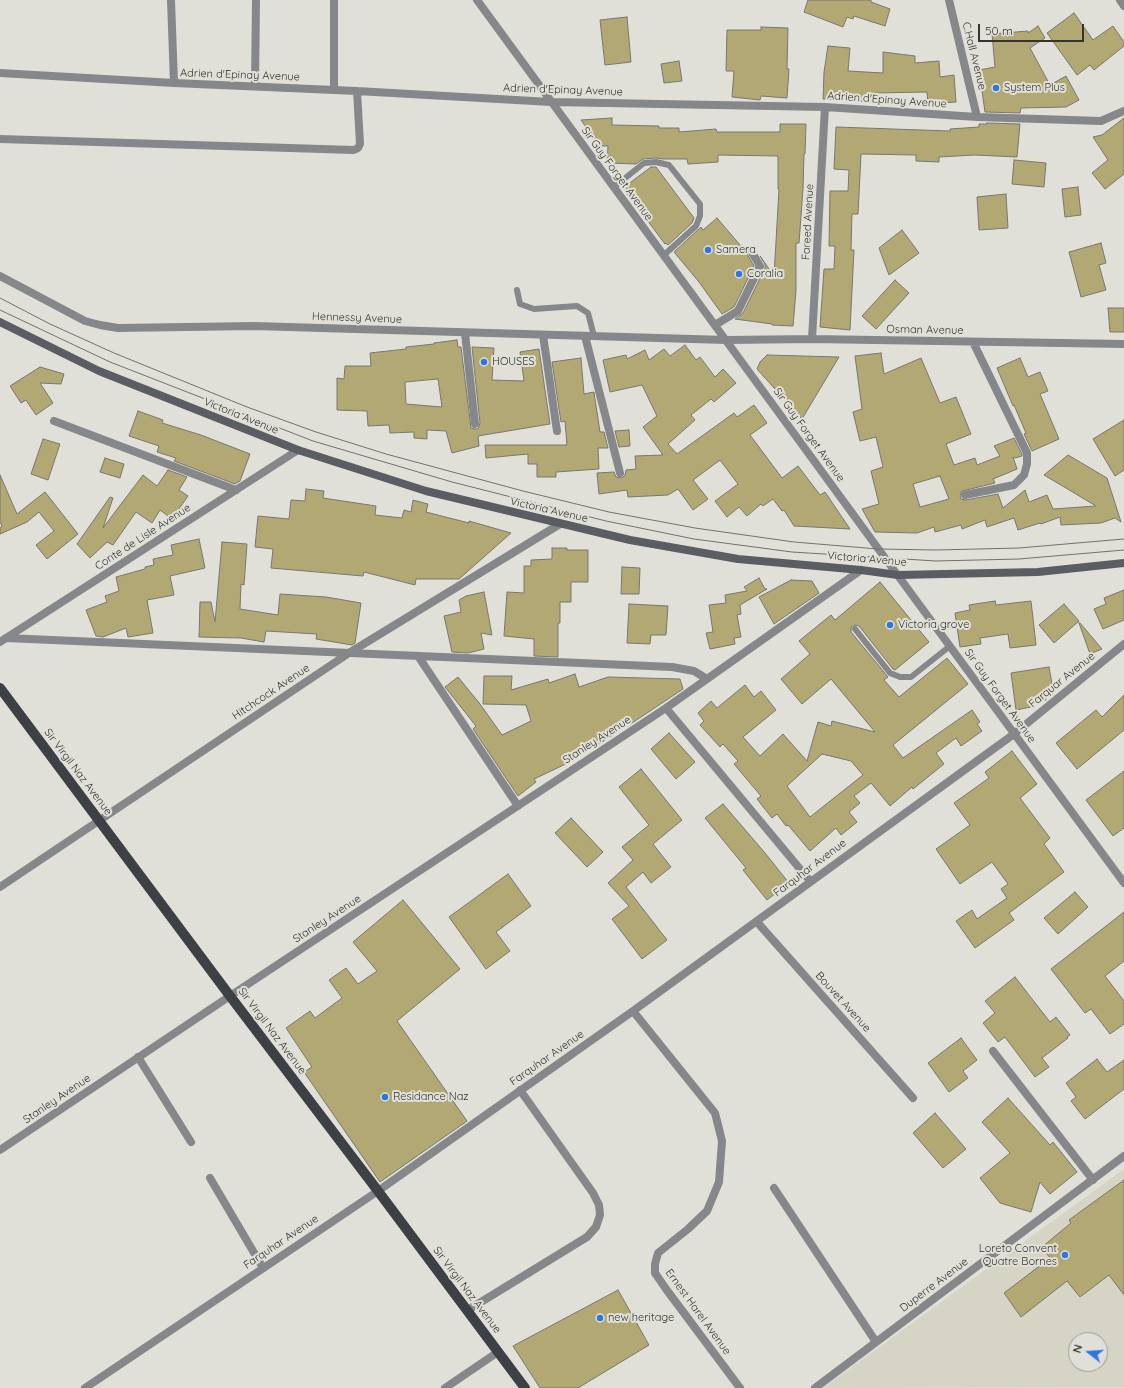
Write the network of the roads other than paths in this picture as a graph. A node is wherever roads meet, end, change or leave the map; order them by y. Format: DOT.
graph roads {
  1 [pos="171,0"];
  2 [pos="256,0"];
  3 [pos="334,0"];
  4 [pos="477,0"];
  5 [pos="949,0"];
  6 [pos="1120,0"];
  7 [pos="1124,6"];
  8 [pos="0,73"];
  9 [pos="174,83"];
  10 [pos="255,86"];
  11 [pos="334,90"];
  12 [pos="357,91"];
  13 [pos="551,102"];
  14 [pos="825,107"];
  15 [pos="1124,111"];
  16 [pos="977,118"];
  17 [pos="0,138"];
  18 [pos="614,187"];
  19 [pos="751,251"];
  20 [pos="664,255"];
  21 [pos="0,276"];
  22 [pos="517,290"];
  23 [pos="0,322"];
  24 [pos="715,325"];
  25 [pos="465,333"];
  26 [pos="544,335"];
  27 [pos="585,336"];
  28 [pos="594,336"];
  29 [pos="812,339"];
  30 [pos="726,340"];
  31 [pos="973,342"];
  32 [pos="1124,344"];
  33 [pos="54,422"];
  34 [pos="476,424"];
  35 [pos="557,431"];
  36 [pos="298,450"];
  37 [pos="620,473"];
  38 [pos="236,490"];
  39 [pos="965,495"];
  40 [pos="560,524"];
  41 [pos="1124,563"];
  42 [pos="861,570"];
  43 [pos="898,574"];
  44 [pos="855,629"];
  45 [pos="3,640"];
  46 [pos="1124,644"];
  47 [pos="950,646"];
  48 [pos="349,653"];
  49 [pos="418,656"];
  50 [pos="707,679"];
  51 [pos="0,688"];
  52 [pos="666,708"];
  53 [pos="1014,734"];
  54 [pos="518,806"];
  55 [pos="99,821"];
  56 [pos="810,881"];
  57 [pos="1124,883"];
  58 [pos="0,887"];
  59 [pos="757,922"];
  60 [pos="230,996"];
  61 [pos="633,1011"];
  62 [pos="993,1051"];
  63 [pos="138,1057"];
  64 [pos="520,1090"];
  65 [pos="913,1098"];
  66 [pos="191,1142"];
  67 [pos="0,1150"];
  68 [pos="1124,1156"];
  69 [pos="210,1178"];
  70 [pos="1093,1180"];
  71 [pos="774,1188"];
  72 [pos="378,1191"];
  73 [pos="263,1268"];
  74 [pos="468,1310"];
  75 [pos="876,1342"];
  76 [pos="498,1352"];
  77 [pos="85,1388"];
  78 [pos="444,1388"];
  79 [pos="526,1388"];
  80 [pos="740,1388"];
  81 [pos="815,1388"];
  1 -- 9 [label="street"];
  2 -- 10 [label="street"];
  3 -- 11 [label="street"];
  4 -- 13 [label="street, Sir Guy Forget Avenue"];
  5 -- 16 [label="street, C.Hall Avenue"];
  6 -- 7 [label="street"];
  8 -- 9 [label="street, Adrien d'Epinay Avenue"];
  9 -- 10 [label="street, Adrien d'Epinay Avenue"];
  10 -- 11 [label="street, Adrien d'Epinay Avenue"];
  11 -- 12 [label="street, Adrien d'Epinay Avenue"];
  12 -- 13 [label="street, Adrien d'Epinay Avenue"];
  12 -- 17 [label="street"];
  13 -- 14 [label="street, Adrien d'Epinay Avenue"];
  13 -- 18 [label="street, Sir Guy Forget Avenue"];
  14 -- 16 [label="street, Adrien d'Epinay Avenue"];
  14 -- 29 [label="street, Fareed Avenue"];
  15 -- 16 [label="street, Adrien d'Epinay Avenue"];
  18 -- 20 [label="street, Sir Guy Forget Avenue"];
  18 -- 20 [label="lane"];
  19 -- 24 [label="street"];
  20 -- 24 [label="street, Sir Guy Forget Avenue"];
  21 -- 25 [label="street, Hennessy Avenue"];
  22 -- 28 [label="lane"];
  23 -- 36 [label="main road, Victoria Avenue"];
  24 -- 30 [label="street, Sir Guy Forget Avenue"];
  25 -- 26 [label="street, Hennessy Avenue"];
  25 -- 34 [label="street"];
  26 -- 27 [label="street, Hennessy Avenue"];
  26 -- 35 [label="street"];
  27 -- 28 [label="street, Hennessy Avenue"];
  27 -- 37 [label="street"];
  28 -- 30 [label="street, Hennessy Avenue"];
  29 -- 30 [label="street, Osman Avenue"];
  29 -- 31 [label="street, Osman Avenue"];
  30 -- 43 [label="street, Sir Guy Forget Avenue"];
  31 -- 32 [label="street, Osman Avenue"];
  31 -- 39 [label="street"];
  33 -- 38 [label="street"];
  36 -- 38 [label="street, Conte de Lisle Avenue"];
  36 -- 40 [label="main road, Victoria Avenue"];
  38 -- 45 [label="street, Conte de Lisle Avenue"];
  40 -- 42 [label="main road, Victoria Avenue"];
  40 -- 48 [label="street, Hitchcock Avenue"];
  41 -- 43 [label="main road, Victoria Avenue"];
  42 -- 43 [label="main road, Victoria Avenue"];
  42 -- 50 [label="street, Stanley Avenue"];
  43 -- 47 [label="street, Sir Guy Forget Avenue"];
  44 -- 47 [label="lane"];
  45 -- 48 [label="street"];
  46 -- 53 [label="street, Farquar Avenue"];
  47 -- 53 [label="street, Sir Guy Forget Avenue"];
  48 -- 49 [label="street"];
  48 -- 55 [label="street, Hitchcock Avenue"];
  49 -- 50 [label="street"];
  49 -- 54 [label="street"];
  50 -- 52 [label="street, Stanley Avenue"];
  51 -- 55 [label="main road, Sir Virgil Naz Avenue"];
  52 -- 54 [label="street, Stanley Avenue"];
  52 -- 56 [label="street"];
  53 -- 56 [label="street, Farquhar Avenue"];
  53 -- 57 [label="street, Sir Guy Forget Avenue"];
  54 -- 60 [label="street, Stanley Avenue"];
  55 -- 58 [label="street, Hitchcock Avenue"];
  55 -- 60 [label="main road, Sir Virgil Naz Avenue"];
  56 -- 59 [label="street, Farquhar Avenue"];
  59 -- 61 [label="street, Farquhar Avenue"];
  59 -- 65 [label="street, Bouvet Avenue"];
  60 -- 63 [label="street, Stanley Avenue"];
  60 -- 72 [label="main road, Sir Virgil Naz Avenue"];
  61 -- 64 [label="street, Farquhar Avenue"];
  61 -- 80 [label="street, Ernest Harel Avenue"];
  62 -- 70 [label="street"];
  63 -- 66 [label="street"];
  63 -- 67 [label="street, Stanley Avenue"];
  64 -- 72 [label="street, Farquhar Avenue"];
  64 -- 74 [label="street"];
  68 -- 70 [label="street, Duperre Avenue"];
  69 -- 73 [label="street"];
  70 -- 75 [label="street, Duperre Avenue"];
  71 -- 75 [label="street"];
  72 -- 73 [label="street, Farquhar Avenue"];
  72 -- 74 [label="main road, Sir Virgil Naz Avenue"];
  73 -- 77 [label="street, Farquhar Avenue"];
  74 -- 76 [label="main road, Sir Virgil Naz Avenue"];
  75 -- 81 [label="street, Duperre Avenue"];
  76 -- 78 [label="street"];
  76 -- 79 [label="main road, Sir Virgil Naz Avenue"];
}
